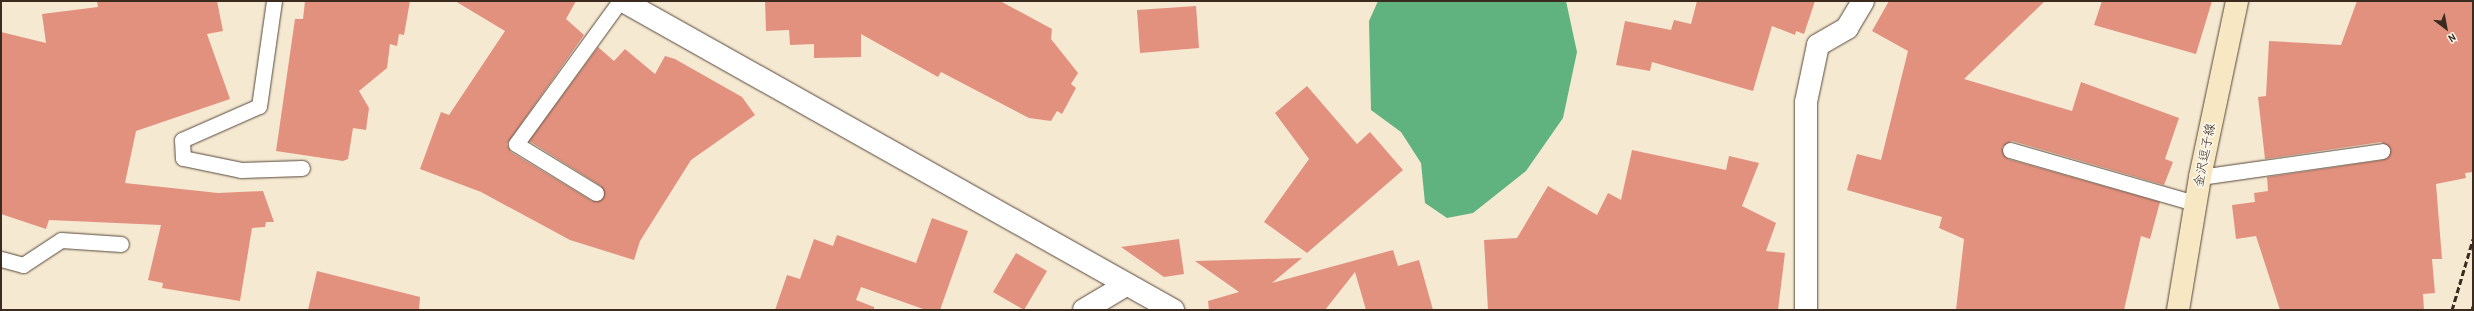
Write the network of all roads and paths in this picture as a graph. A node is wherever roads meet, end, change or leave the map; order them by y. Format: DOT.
graph roads {
  1 [pos="274,1"];
  2 [pos="620,1"];
  3 [pos="624,1"];
  4 [pos="1863,1"];
  5 [pos="2236,1"];
  6 [pos="2010,150"];
  7 [pos="2382,151"];
  8 [pos="302,168"];
  9 [pos="2200,177"];
  10 [pos="596,193"];
  11 [pos="2195,203"];
  12 [pos="121,244"];
  13 [pos="1,259"];
  14 [pos="1126,285"];
  15 [pos="1084,310"];
  16 [pos="1173,310"];
  17 [pos="1806,310"];
  18 [pos="2178,310"];
  1 -- 8 [label="lane"];
  2 -- 10 [label="lane"];
  3 -- 14 [label="street"];
  4 -- 17 [label="street"];
  5 -- 9 [label="main road, 金沢逗子線"];
  6 -- 11 [label="lane"];
  7 -- 9 [label="lane"];
  9 -- 11 [label="main road, 金沢逗子線"];
  11 -- 18 [label="main road, 金沢逗子線"];
  12 -- 13 [label="lane"];
  14 -- 15 [label="street"];
  14 -- 16 [label="street"];
}
